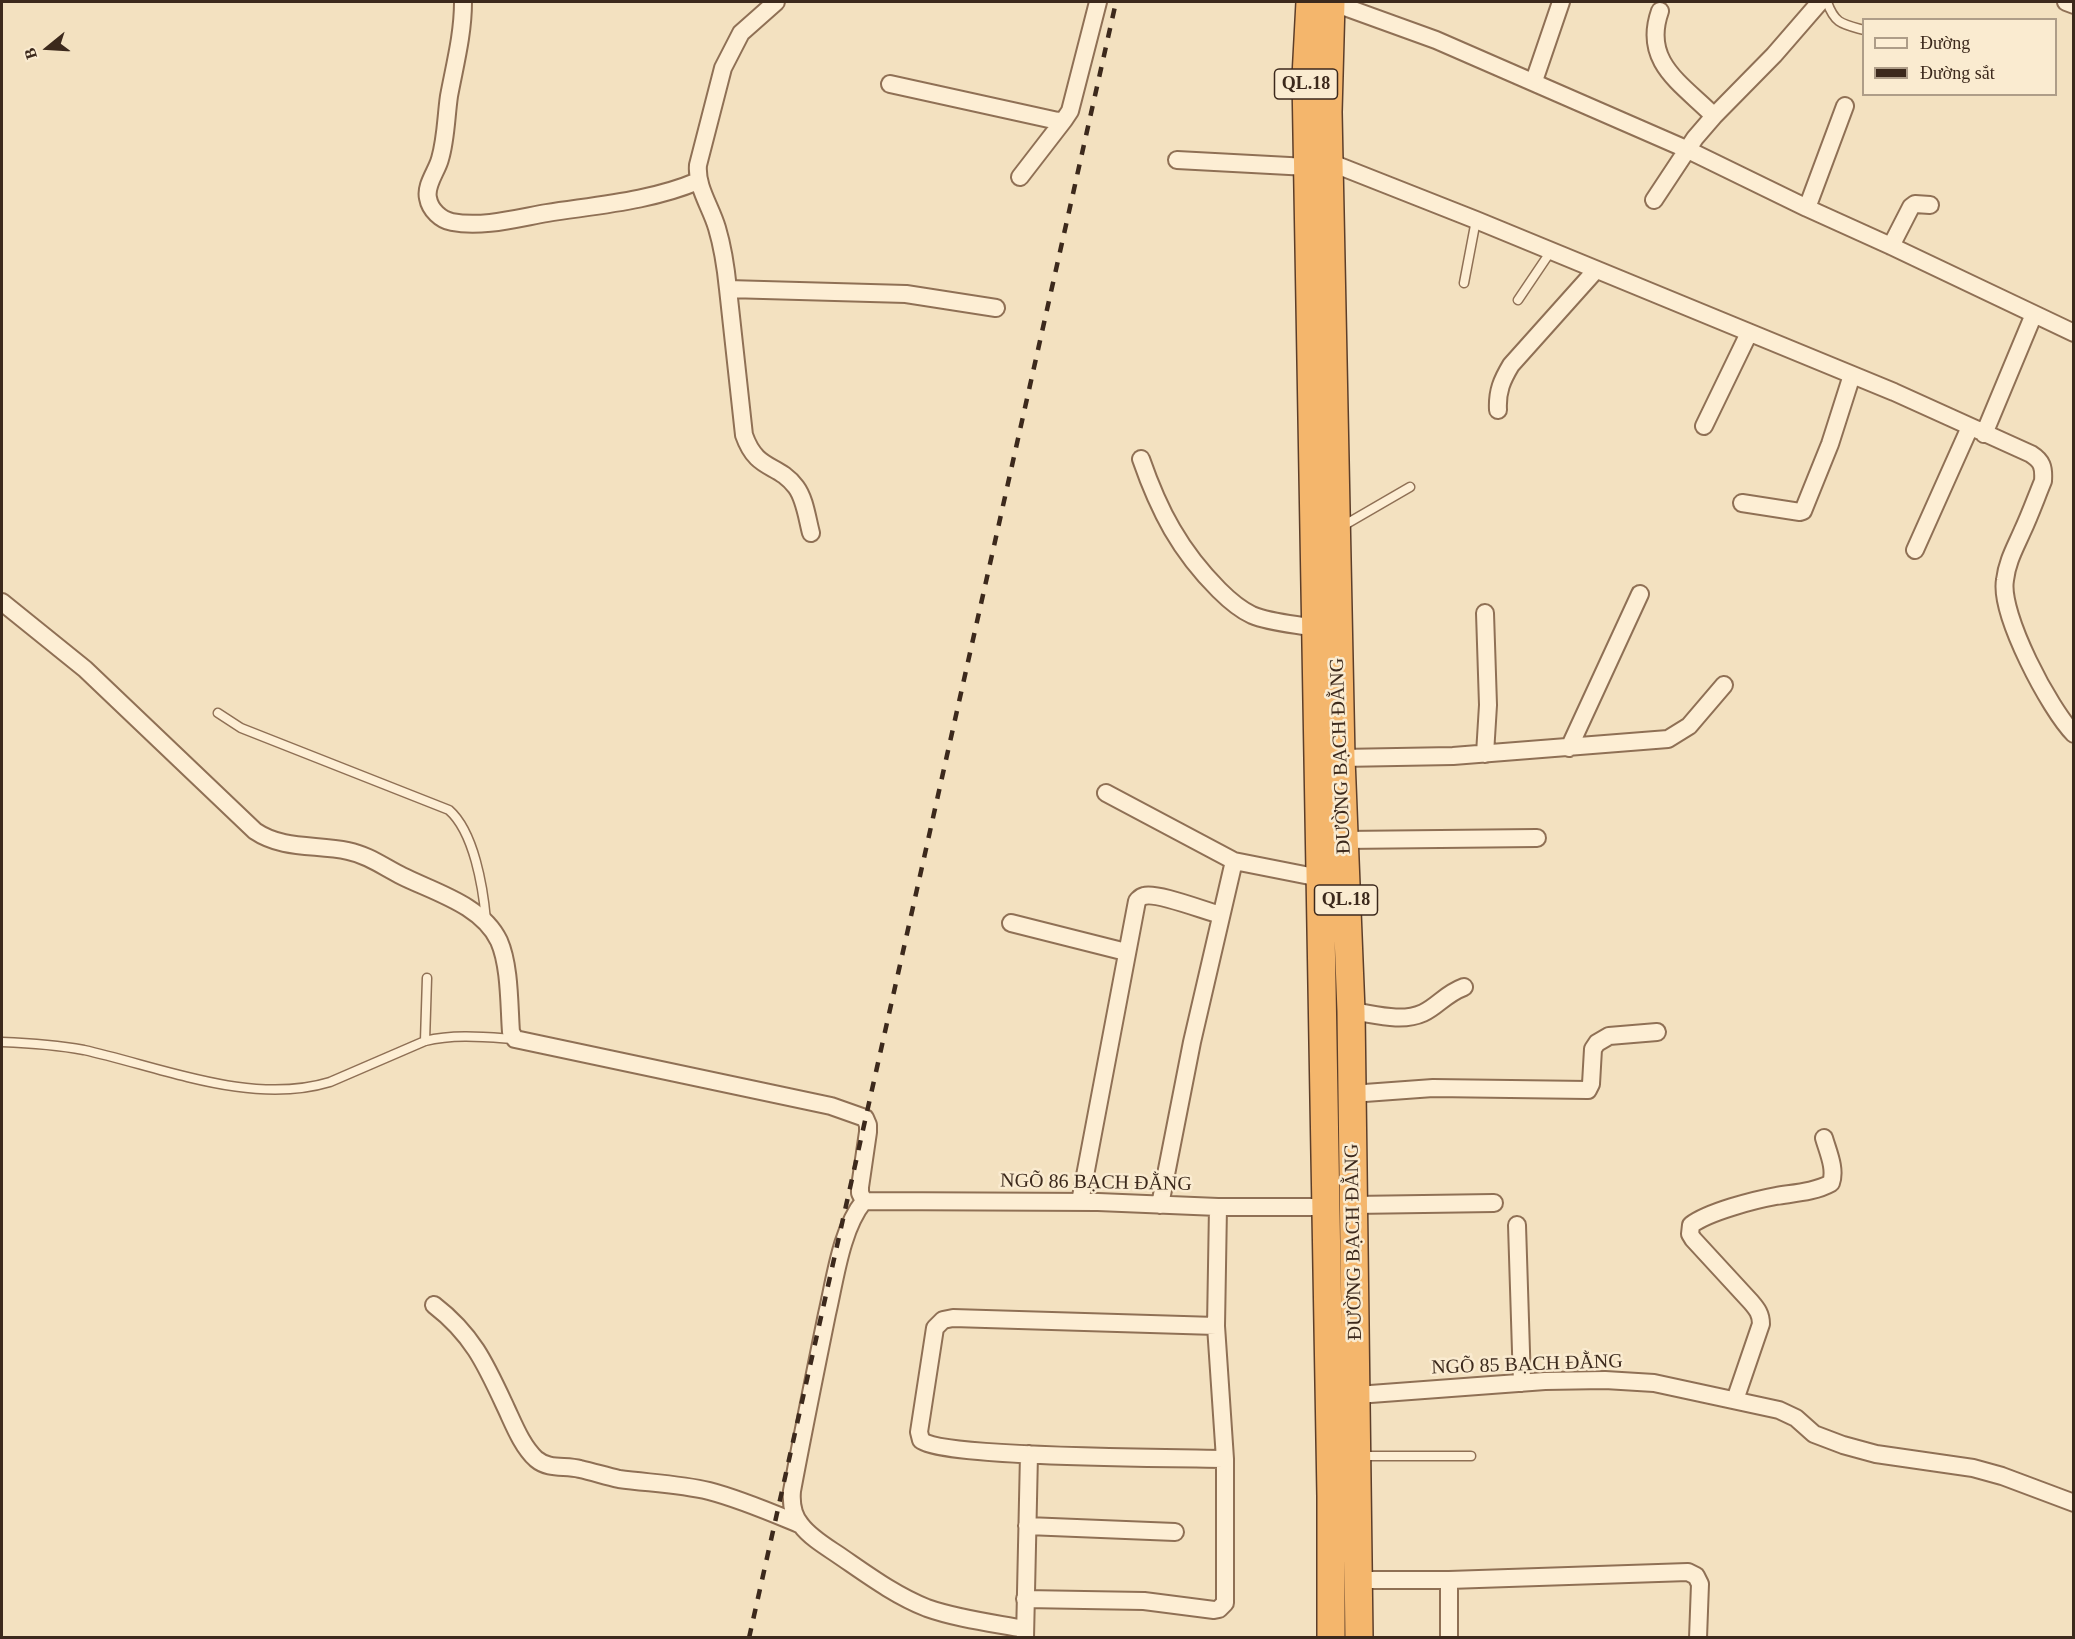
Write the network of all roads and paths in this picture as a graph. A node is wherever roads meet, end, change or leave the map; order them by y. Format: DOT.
graph roads {
  1 [pos="463,2"];
  2 [pos="776,2"];
  3 [pos="1098,2"];
  4 [pos="1310,2"];
  5 [pos="1331,2"];
  6 [pos="1561,2"];
  7 [pos="1820,2"];
  8 [pos="1827,2"];
  9 [pos="2067,2"];
  10 [pos="2073,5"];
  11 [pos="1660,10"];
  12 [pos="1862,30"];
  13 [pos="1534,81"];
  14 [pos="890,84"];
  15 [pos="1845,106"];
  16 [pos="1714,116"];
  17 [pos="1064,120"];
  18 [pos="1686,149"];
  19 [pos="1178,160"];
  20 [pos="1318,165"];
  21 [pos="1020,177"];
  22 [pos="698,181"];
  23 [pos="1654,200"];
  24 [pos="1930,205"];
  25 [pos="1807,208"];
  26 [pos="1476,220"];
  27 [pos="1891,246"];
  28 [pos="1551,251"];
  29 [pos="1596,270"];
  30 [pos="1464,284"];
  31 [pos="728,290"];
  32 [pos="1518,300"];
  33 [pos="996,308"];
  34 [pos="2034,314"];
  35 [pos="1749,333"];
  36 [pos="2073,333"];
  37 [pos="1852,375"];
  38 [pos="1498,410"];
  39 [pos="1704,426"];
  40 [pos="1977,430"];
  41 [pos="1142,459"];
  42 [pos="1410,487"];
  43 [pos="1742,502"];
  44 [pos="1336,530"];
  45 [pos="811,533"];
  46 [pos="1915,550"];
  47 [pos="1640,594"];
  48 [pos="2,602"];
  49 [pos="1485,613"];
  50 [pos="1316,628"];
  51 [pos="1724,685"];
  52 [pos="218,713"];
  53 [pos="2073,734"];
  54 [pos="1569,748"];
  55 [pos="1485,754"];
  56 [pos="1341,758"];
  57 [pos="1106,793"];
  58 [pos="1537,838"];
  59 [pos="1343,840"];
  60 [pos="1234,861"];
  61 [pos="1320,878"];
  62 [pos="1221,915"];
  63 [pos="486,923"];
  64 [pos="1011,923"];
  65 [pos="1126,952"];
  66 [pos="426,978"];
  67 [pos="1464,987"];
  68 [pos="1351,1011"];
  69 [pos="1657,1032"];
  70 [pos="515,1039"];
  71 [pos="425,1041"];
  72 [pos="2,1042"];
  73 [pos="1351,1094"];
  74 [pos="1824,1138"];
  75 [pos="864,1201"];
  76 [pos="1080,1202"];
  77 [pos="1494,1203"];
  78 [pos="1160,1204"];
  79 [pos="1353,1205"];
  80 [pos="1218,1207"];
  81 [pos="1326,1207"];
  82 [pos="1517,1225"];
  83 [pos="434,1305"];
  84 [pos="1216,1326"];
  85 [pos="1521,1383"];
  86 [pos="1357,1395"];
  87 [pos="1735,1400"];
  88 [pos="1331,1448"];
  89 [pos="1358,1452"];
  90 [pos="1029,1454"];
  91 [pos="1471,1456"];
  92 [pos="1225,1459"];
  93 [pos="2073,1503"];
  94 [pos="799,1524"];
  95 [pos="1027,1526"];
  96 [pos="1175,1532"];
  97 [pos="1359,1580"];
  98 [pos="1449,1580"];
  99 [pos="1025,1599"];
  100 [pos="1025,1633"];
  101 [pos="1331,1638"];
  102 [pos="1359,1638"];
  103 [pos="1449,1638"];
  104 [pos="1698,1638"];
  1 -- 22 [label="street"];
  2 -- 22 [label="street"];
  3 -- 17 [label="street"];
  4 -- 20 [label="highway, QL.18"];
  5 -- 13 [label="street"];
  5 -- 20 [label="highway, QL.18"];
  6 -- 13 [label="street"];
  7 -- 16 [label="street"];
  8 -- 12 [label="lane"];
  9 -- 10 [label="street"];
  11 -- 16 [label="street"];
  13 -- 18 [label="street"];
  14 -- 17 [label="street"];
  15 -- 25 [label="street"];
  16 -- 18 [label="street"];
  17 -- 21 [label="street"];
  18 -- 23 [label="street"];
  18 -- 25 [label="street"];
  19 -- 20 [label="street"];
  20 -- 26 [label="street"];
  20 -- 44 [label="highway, ĐƯỜNG BẠCH ĐẰNG / QL.18"];
  20 -- 50 [label="highway, ĐƯỜNG BẠCH ĐẰNG / QL.18"];
  22 -- 31 [label="street"];
  24 -- 27 [label="street"];
  25 -- 27 [label="street"];
  26 -- 28 [label="street"];
  26 -- 30 [label="lane"];
  27 -- 34 [label="street"];
  28 -- 29 [label="street"];
  28 -- 32 [label="lane"];
  29 -- 35 [label="street"];
  29 -- 38 [label="street"];
  31 -- 33 [label="street"];
  31 -- 45 [label="street"];
  34 -- 36 [label="street"];
  34 -- 40 [label="street"];
  35 -- 37 [label="street"];
  35 -- 39 [label="street"];
  37 -- 40 [label="street"];
  37 -- 43 [label="street"];
  40 -- 46 [label="street"];
  40 -- 53 [label="street"];
  41 -- 50 [label="street"];
  42 -- 44 [label="lane"];
  44 -- 56 [label="highway, ĐƯỜNG BẠCH ĐẰNG / QL.18"];
  47 -- 54 [label="street"];
  48 -- 63 [label="street"];
  49 -- 55 [label="street"];
  50 -- 61 [label="highway, ĐƯỜNG BẠCH ĐẰNG / QL.18"];
  51 -- 54 [label="street"];
  52 -- 63 [label="lane"];
  54 -- 55 [label="street"];
  55 -- 56 [label="street"];
  56 -- 59 [label="highway, ĐƯỜNG BẠCH ĐẰNG / QL.18"];
  57 -- 60 [label="street"];
  58 -- 59 [label="street"];
  59 -- 68 [label="highway, ĐƯỜNG BẠCH ĐẰNG / QL.18"];
  60 -- 61 [label="street"];
  60 -- 62 [label="street"];
  61 -- 81 [label="highway, ĐƯỜNG BẠCH ĐẰNG / QL.18"];
  62 -- 65 [label="street"];
  62 -- 78 [label="street"];
  63 -- 70 [label="street"];
  64 -- 65 [label="street"];
  65 -- 76 [label="street"];
  66 -- 71 [label="lane"];
  67 -- 68 [label="street"];
  68 -- 73 [label="highway, ĐƯỜNG BẠCH ĐẰNG / QL.18"];
  69 -- 73 [label="street"];
  70 -- 71 [label="lane"];
  70 -- 75 [label="street"];
  71 -- 72 [label="lane"];
  73 -- 79 [label="highway, ĐƯỜNG BẠCH ĐẰNG / QL.18"];
  74 -- 87 [label="street"];
  75 -- 76 [label="street, NGÕ 86 BẠCH ĐẰNG"];
  75 -- 94 [label="street"];
  76 -- 78 [label="street, NGÕ 86 BẠCH ĐẰNG"];
  77 -- 79 [label="street"];
  78 -- 80 [label="street, NGÕ 86 BẠCH ĐẰNG"];
  79 -- 86 [label="highway, ĐƯỜNG BẠCH ĐẰNG / QL.18"];
  80 -- 81 [label="street, NGÕ 86 BẠCH ĐẰNG"];
  80 -- 84 [label="street"];
  81 -- 88 [label="highway, ĐƯỜNG BẠCH ĐẰNG / QL.18"];
  82 -- 85 [label="street"];
  83 -- 94 [label="street"];
  84 -- 90 [label="street"];
  84 -- 92 [label="street"];
  85 -- 86 [label="street, NGÕ 85 BẠCH ĐẰNG"];
  85 -- 87 [label="street, NGÕ 85 BẠCH ĐẰNG"];
  86 -- 89 [label="highway, ĐƯỜNG BẠCH ĐẰNG / QL.18"];
  87 -- 93 [label="street, NGÕ 85 BẠCH ĐẰNG"];
  88 -- 89 [label="highway"];
  88 -- 101 [label="highway, ĐƯỜNG BẠCH ĐẰNG / QL.18"];
  89 -- 91 [label="lane"];
  89 -- 97 [label="highway, ĐƯỜNG BẠCH ĐẰNG / QL.18"];
  90 -- 92 [label="street"];
  90 -- 95 [label="street"];
  92 -- 99 [label="street"];
  94 -- 100 [label="street"];
  95 -- 96 [label="street"];
  95 -- 99 [label="street"];
  97 -- 98 [label="street"];
  97 -- 102 [label="highway, ĐƯỜNG BẠCH ĐẰNG / QL.18"];
  98 -- 103 [label="street"];
  98 -- 104 [label="street"];
  99 -- 100 [label="street"];
}
